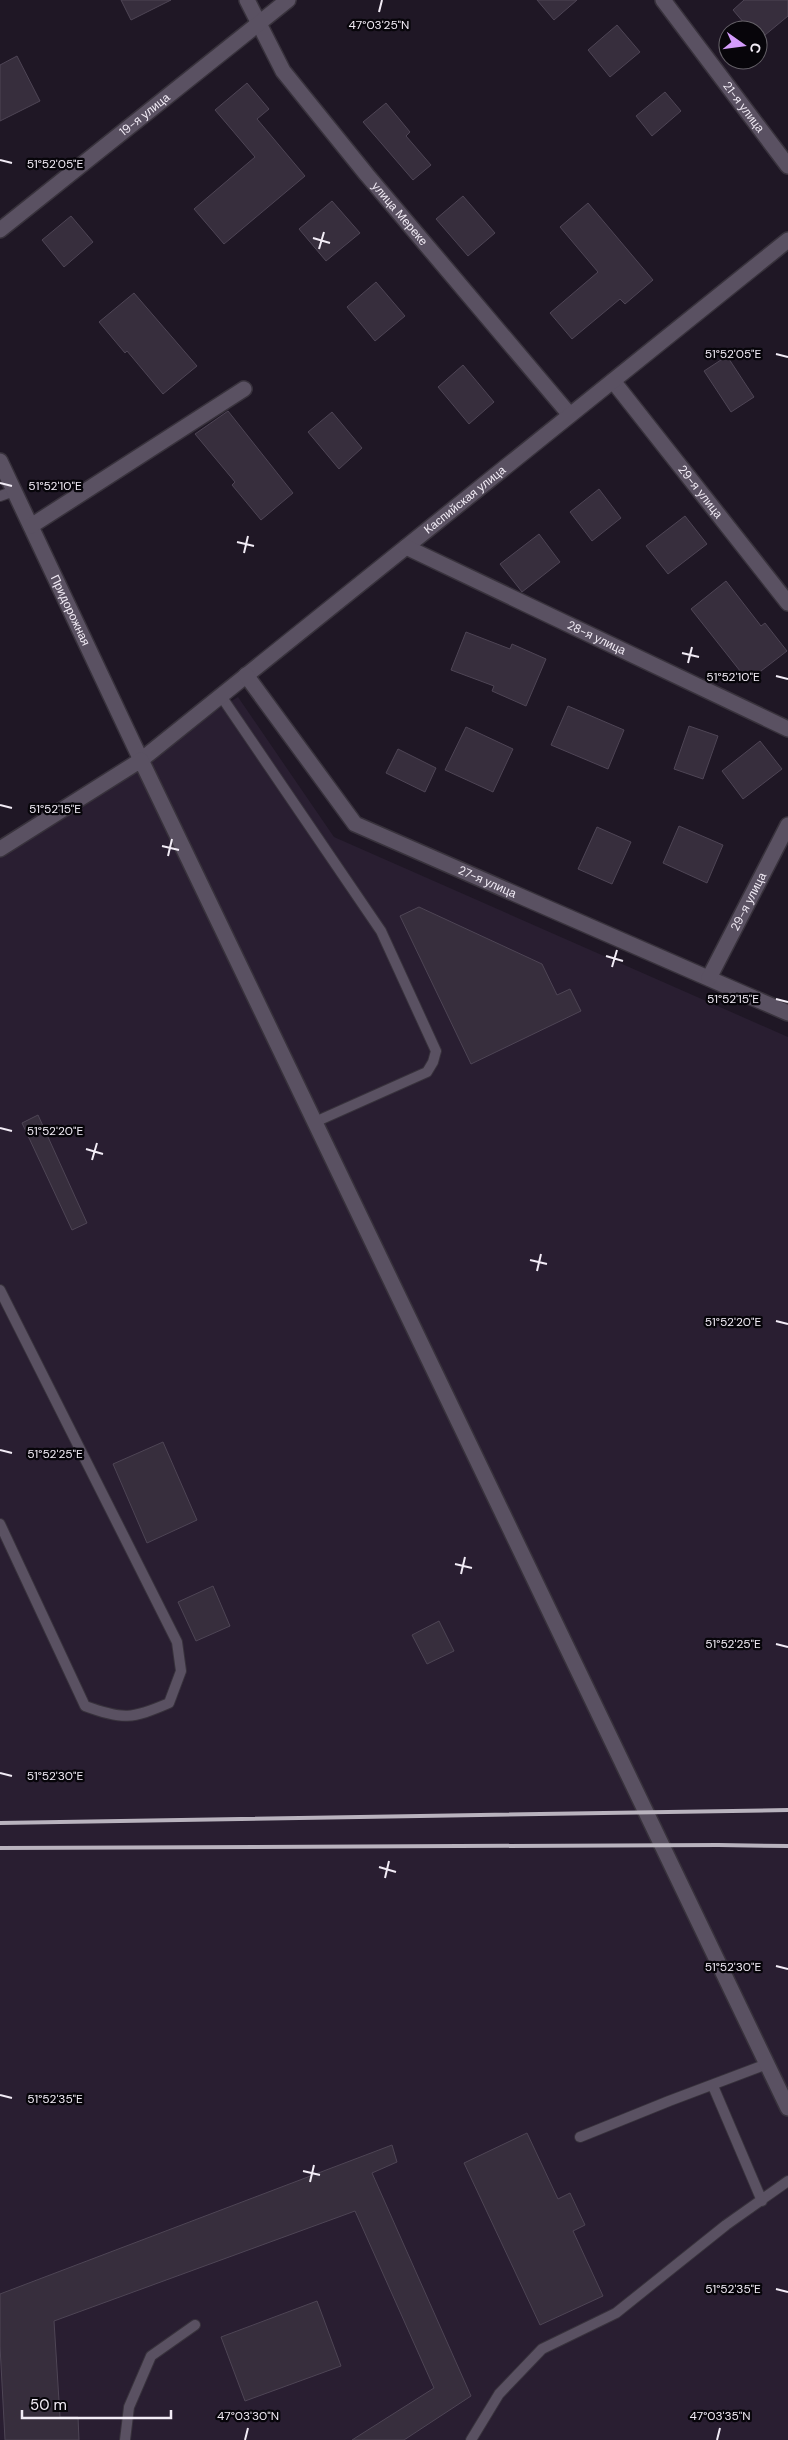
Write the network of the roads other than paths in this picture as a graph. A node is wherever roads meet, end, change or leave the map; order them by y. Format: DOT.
graph roads {
  1 [pos="247,0"];
  2 [pos="288,0"];
  3 [pos="663,0"];
  4 [pos="259,24"];
  5 [pos="788,166"];
  6 [pos="0,230"];
  7 [pos="788,240"];
  8 [pos="613,381"];
  9 [pos="244,389"];
  10 [pos="570,415"];
  11 [pos="0,461"];
  12 [pos="7,493"];
  13 [pos="31,526"];
  14 [pos="406,547"];
  15 [pos="788,602"];
  16 [pos="246,675"];
  17 [pos="221,696"];
  18 [pos="788,729"];
  19 [pos="141,760"];
  20 [pos="788,825"];
  21 [pos="0,849"];
  22 [pos="709,978"];
  23 [pos="788,1013"];
  24 [pos="315,1122"];
  25 [pos="0,1290"];
  26 [pos="0,1524"];
  27 [pos="767,2064"];
  28 [pos="712,2086"];
  29 [pos="788,2108"];
  30 [pos="580,2137"];
  31 [pos="788,2181"];
  32 [pos="762,2200"];
  33 [pos="195,2325"];
  34 [pos="126,2440"];
  35 [pos="471,2440"];
  1 -- 4 [label="street, улица Мереке"];
  2 -- 4 [label="street, 19-я улица"];
  3 -- 5 [label="street, 21-я улица"];
  4 -- 6 [label="street, 19-я улица"];
  4 -- 10 [label="street, улица Мереке"];
  7 -- 8 [label="street, Каспийская улица"];
  8 -- 10 [label="street, Каспийская улица"];
  8 -- 15 [label="street, 29-я улица"];
  9 -- 13 [label="street"];
  10 -- 14 [label="street, Каспийская улица"];
  11 -- 12 [label="street, Придорожная"];
  12 -- 13 [label="street, Придорожная"];
  13 -- 19 [label="street, Придорожная"];
  14 -- 16 [label="street, Каспийская улица"];
  14 -- 18 [label="street, 28-я улица"];
  16 -- 17 [label="street, Каспийская улица"];
  16 -- 22 [label="street, 27-я улица"];
  17 -- 19 [label="street, Каспийская улица"];
  17 -- 24 [label="lane"];
  19 -- 21 [label="street, Каспийская улица"];
  19 -- 24 [label="street, Придорожная"];
  20 -- 22 [label="street, 29-я улица"];
  22 -- 23 [label="street, 27-я улица"];
  24 -- 27 [label="street, Придорожная"];
  25 -- 26 [label="lane"];
  27 -- 28 [label="lane"];
  27 -- 29 [label="street, Придорожная"];
  28 -- 30 [label="lane"];
  28 -- 32 [label="lane"];
  31 -- 32 [label="lane"];
  32 -- 35 [label="lane"];
  33 -- 34 [label="lane"];
}
